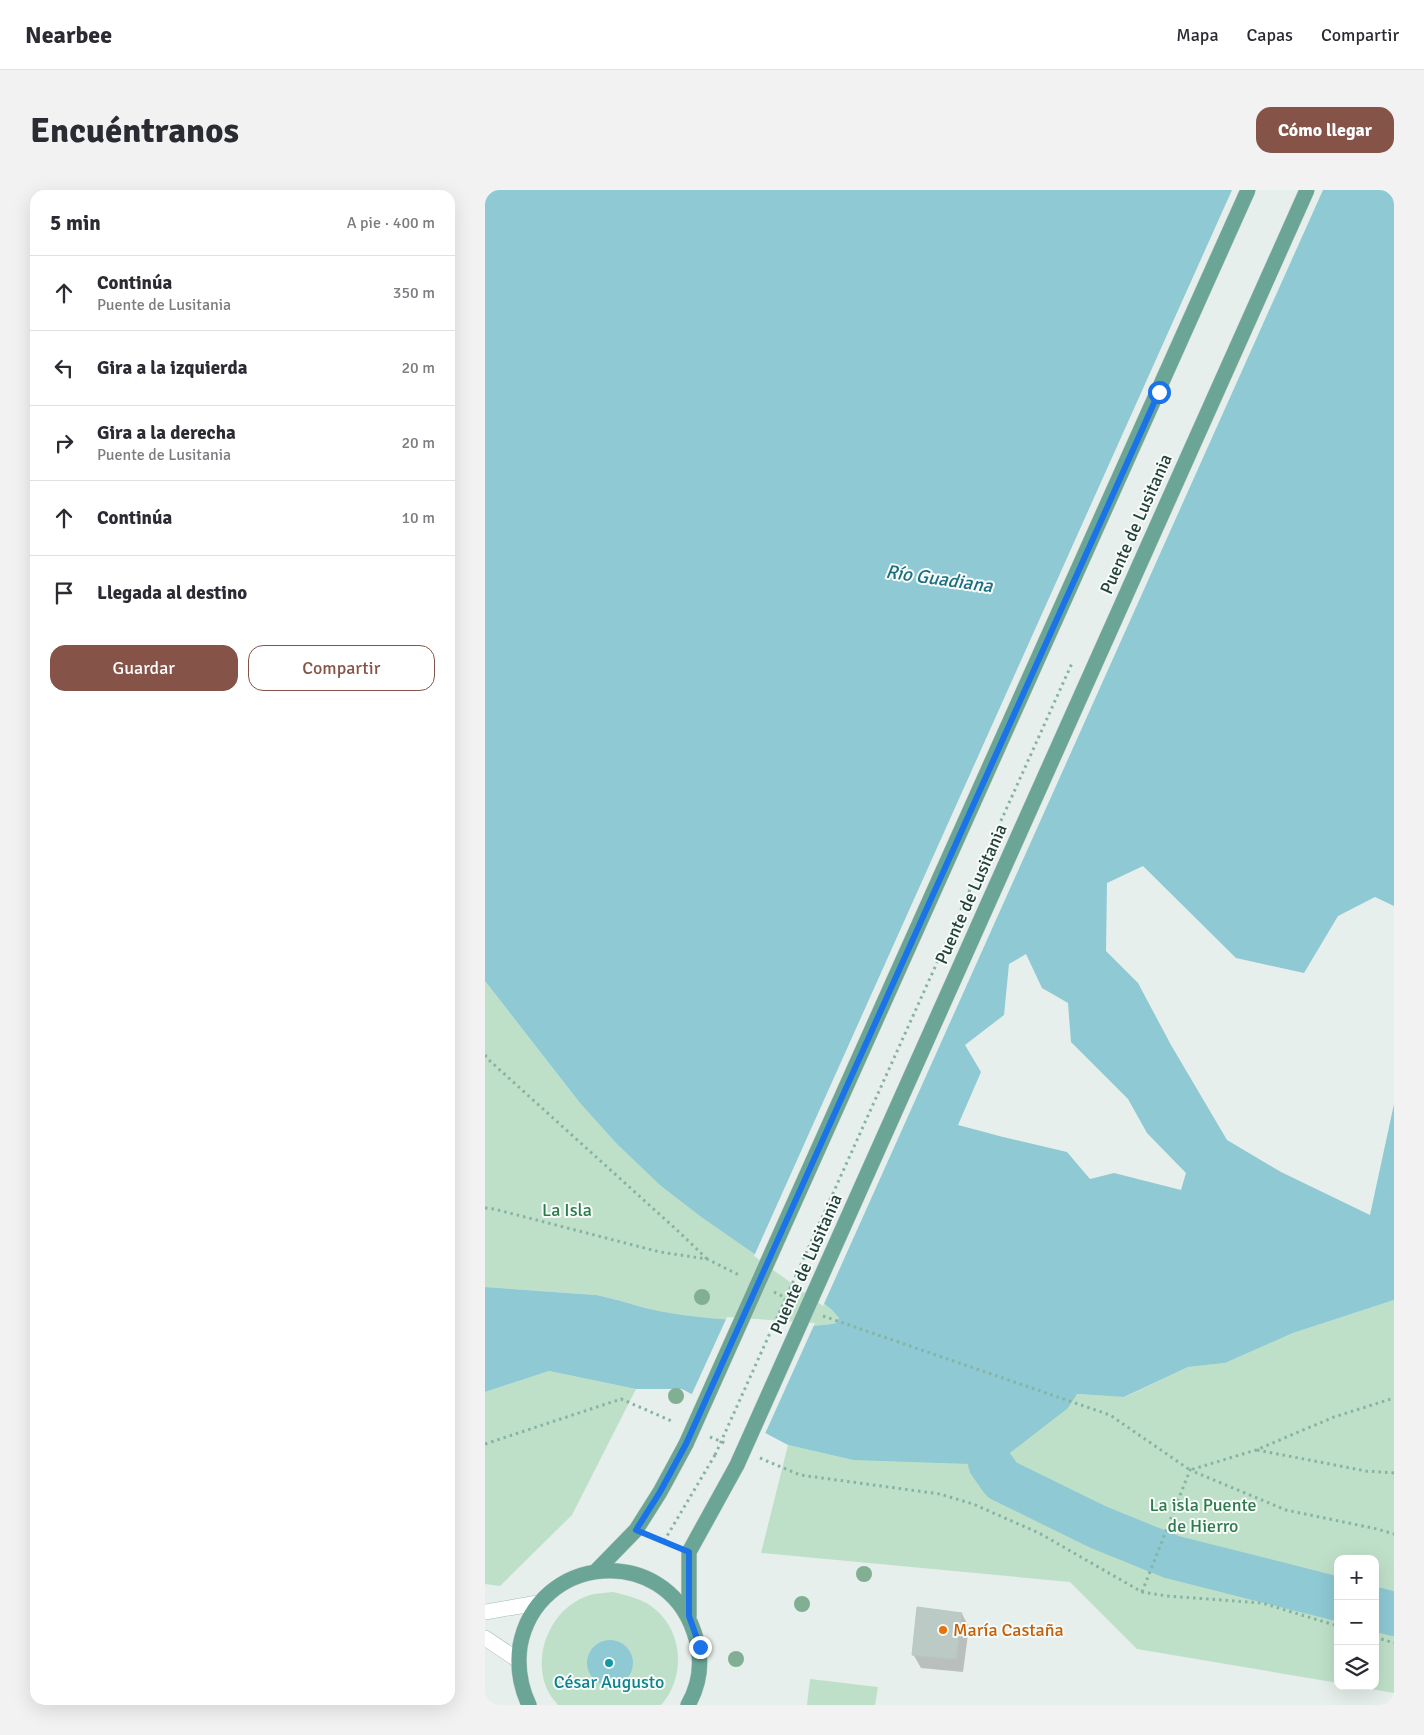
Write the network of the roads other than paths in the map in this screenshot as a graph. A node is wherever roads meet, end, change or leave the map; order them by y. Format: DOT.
graph roads {
  1 [pos="1248,190"];
  2 [pos="1307,190"];
  3 [pos="597,1570"];
  4 [pos="538,1604"];
  5 [pos="485,1612"];
  6 [pos="689,1616"];
  7 [pos="485,1638"];
  8 [pos="518,1660"];
  9 [pos="695,1702"];
  10 [pos="528,1705"];
  1 -- 3 [label="main road, Puente de Lusitania, bridge"];
  2 -- 6 [label="main road, Puente de Lusitania, bridge"];
  3 -- 4 [label="main road"];
  3 -- 6 [label="main road"];
  4 -- 5 [label="main road"];
  4 -- 8 [label="main road"];
  6 -- 9 [label="main road"];
  7 -- 8 [label="main road"];
  8 -- 10 [label="main road"];
}
